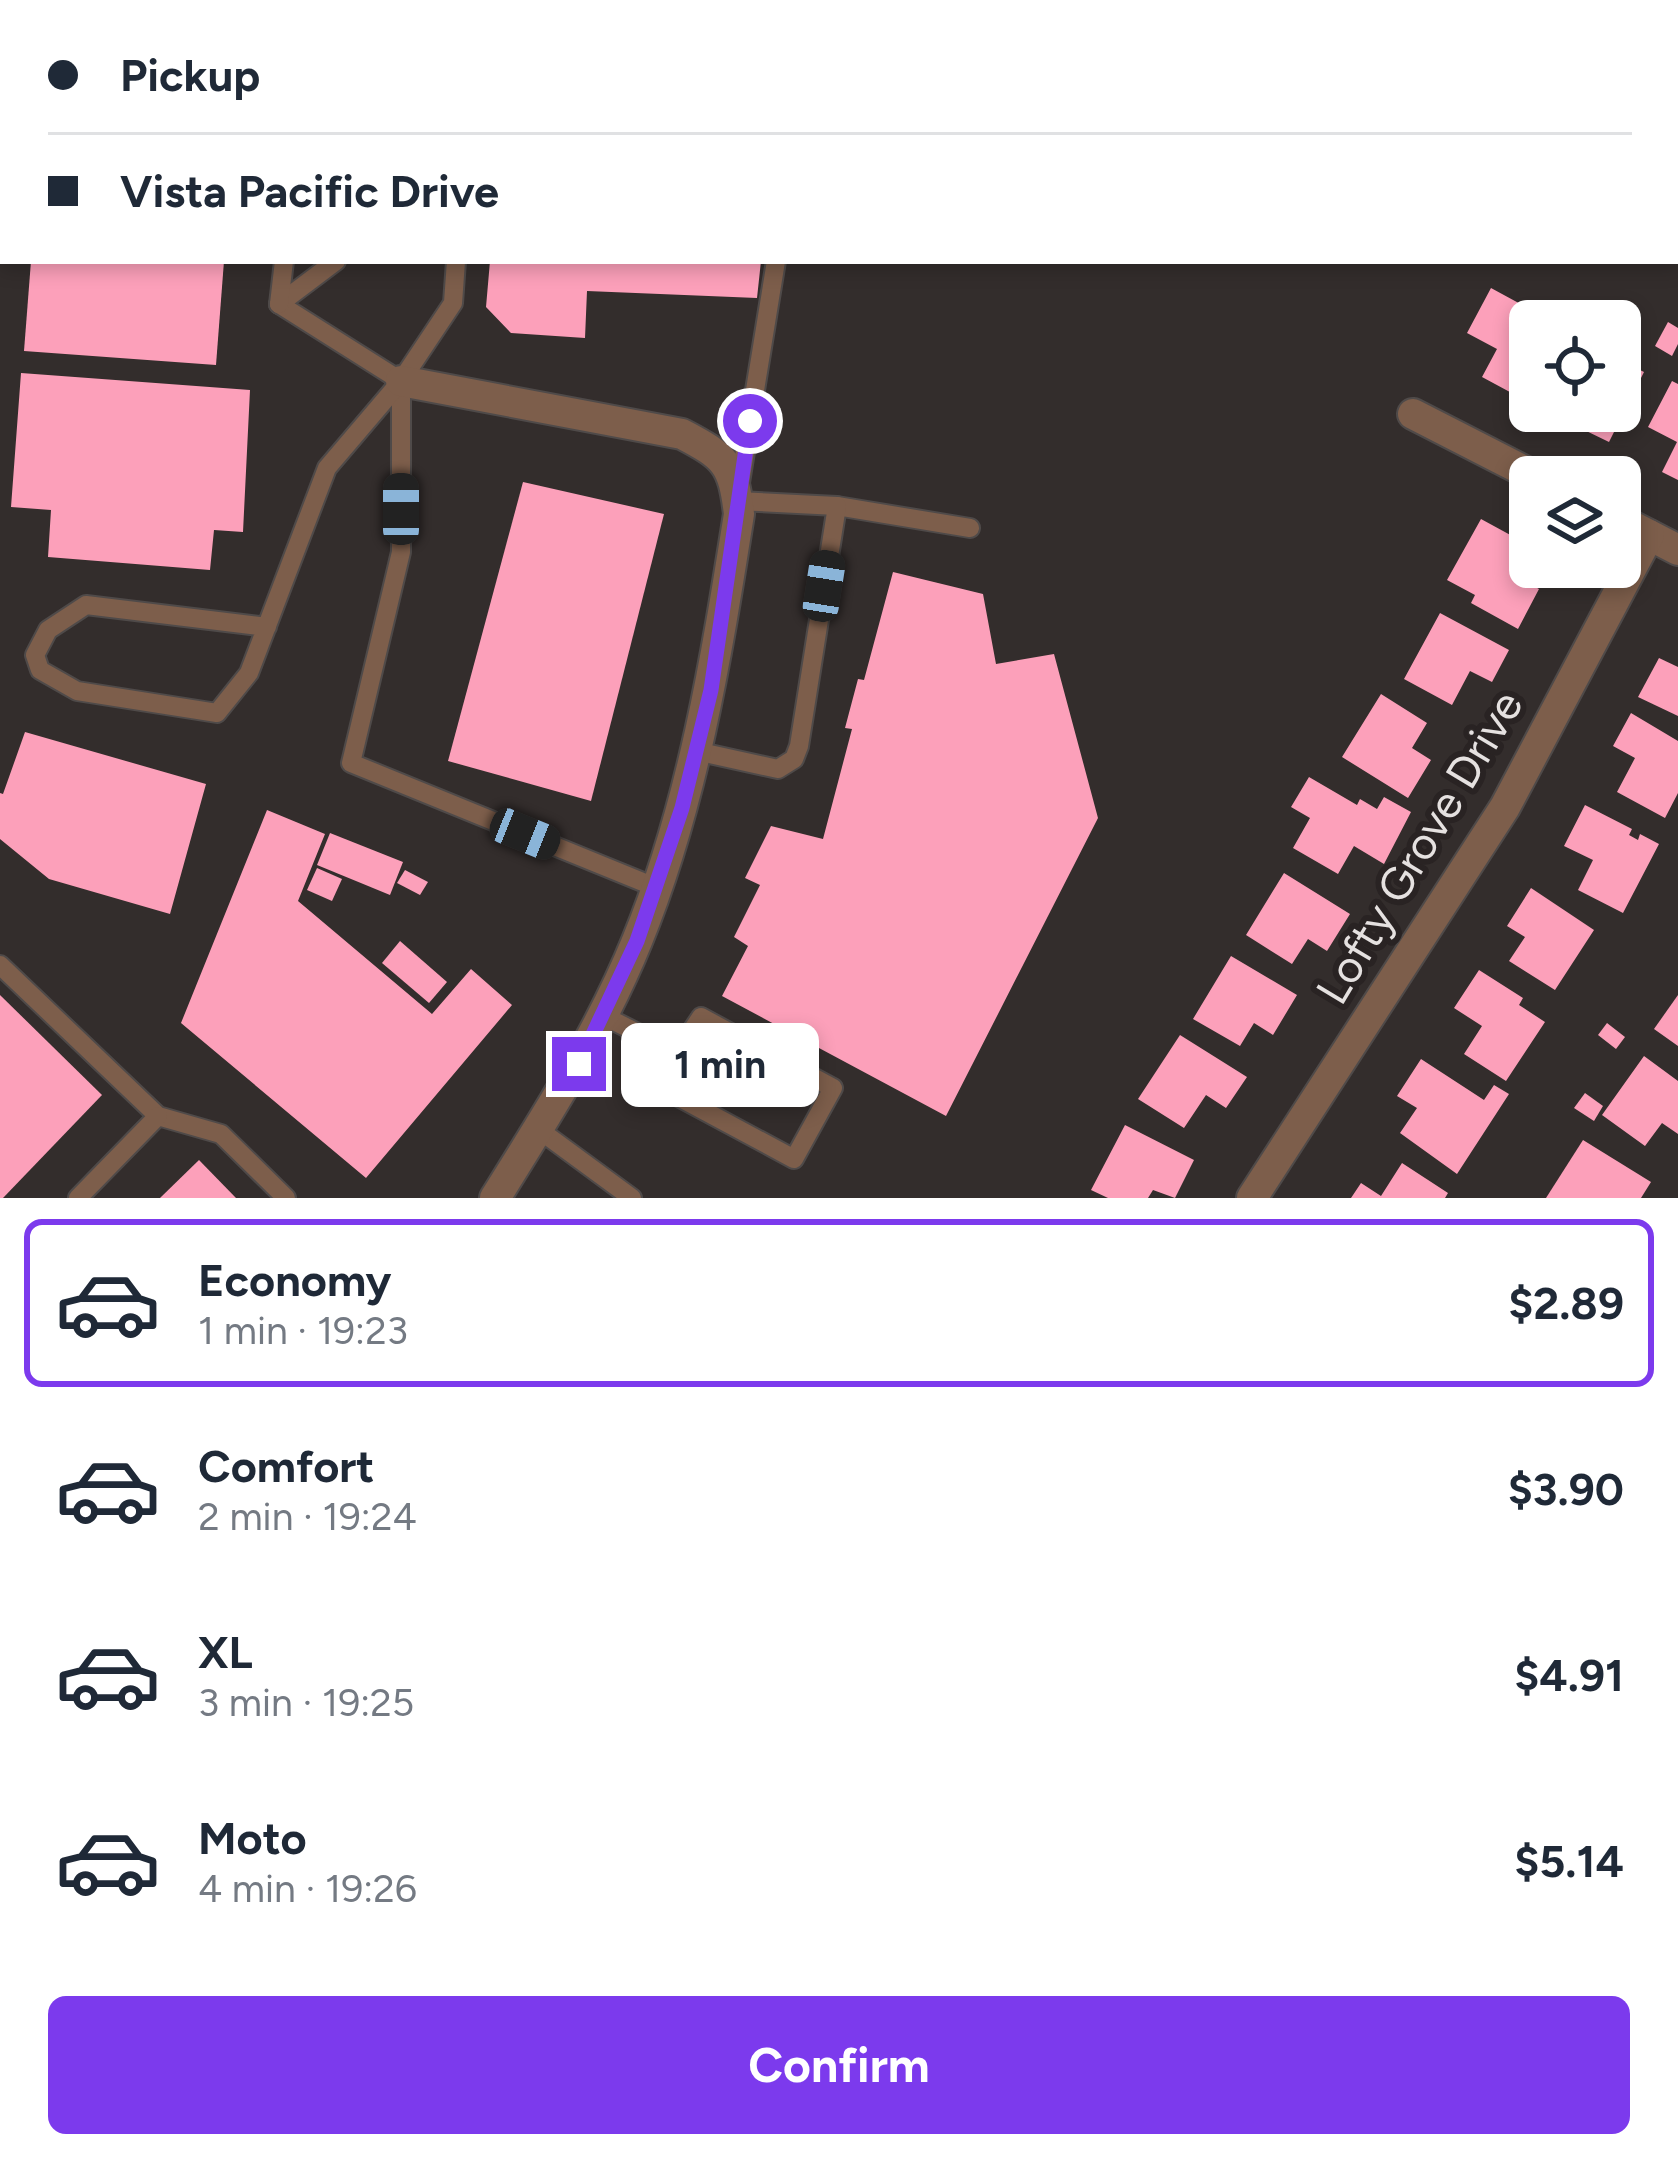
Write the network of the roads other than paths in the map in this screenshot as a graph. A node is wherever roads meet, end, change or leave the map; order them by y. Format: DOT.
graph roads {
  1 [pos="284,264"];
  2 [pos="332,264"];
  3 [pos="456,264"];
  4 [pos="776,264"];
  5 [pos="279,304"];
  6 [pos="401,381"];
  7 [pos="1413,413"];
  8 [pos="1509,463"];
  9 [pos="737,501"];
  10 [pos="837,506"];
  11 [pos="970,528"];
  12 [pos="1641,532"];
  13 [pos="1649,536"];
  14 [pos="1678,550"];
  15 [pos="267,627"];
  16 [pos="696,751"];
  17 [pos="656,887"];
  18 [pos="0,965"];
  19 [pos="602,1015"];
  20 [pos="677,1053"];
  21 [pos="158,1116"];
  22 [pos="538,1129"];
  23 [pos="78,1198"];
  24 [pos="286,1198"];
  25 [pos="495,1198"];
  26 [pos="632,1198"];
  27 [pos="1252,1198"];
  1 -- 5 [label="lane"];
  2 -- 5 [label="lane"];
  3 -- 6 [label="lane"];
  4 -- 9 [label="lane"];
  5 -- 6 [label="lane"];
  6 -- 9 [label="street"];
  6 -- 15 [label="lane"];
  6 -- 17 [label="lane"];
  7 -- 8 [label="street"];
  9 -- 10 [label="lane"];
  9 -- 16 [label="street"];
  10 -- 11 [label="lane"];
  10 -- 16 [label="lane"];
  12 -- 13 [label="street"];
  13 -- 14 [label="street"];
  13 -- 27 [label="street, Lofty Grove Drive"];
  15 -- 15 [label="lane"];
  16 -- 17 [label="street"];
  17 -- 19 [label="street"];
  18 -- 21 [label="lane"];
  19 -- 20 [label="lane"];
  19 -- 22 [label="street"];
  20 -- 20 [label="lane"];
  21 -- 23 [label="lane"];
  21 -- 24 [label="lane"];
  22 -- 25 [label="street"];
  22 -- 26 [label="lane"];
}
